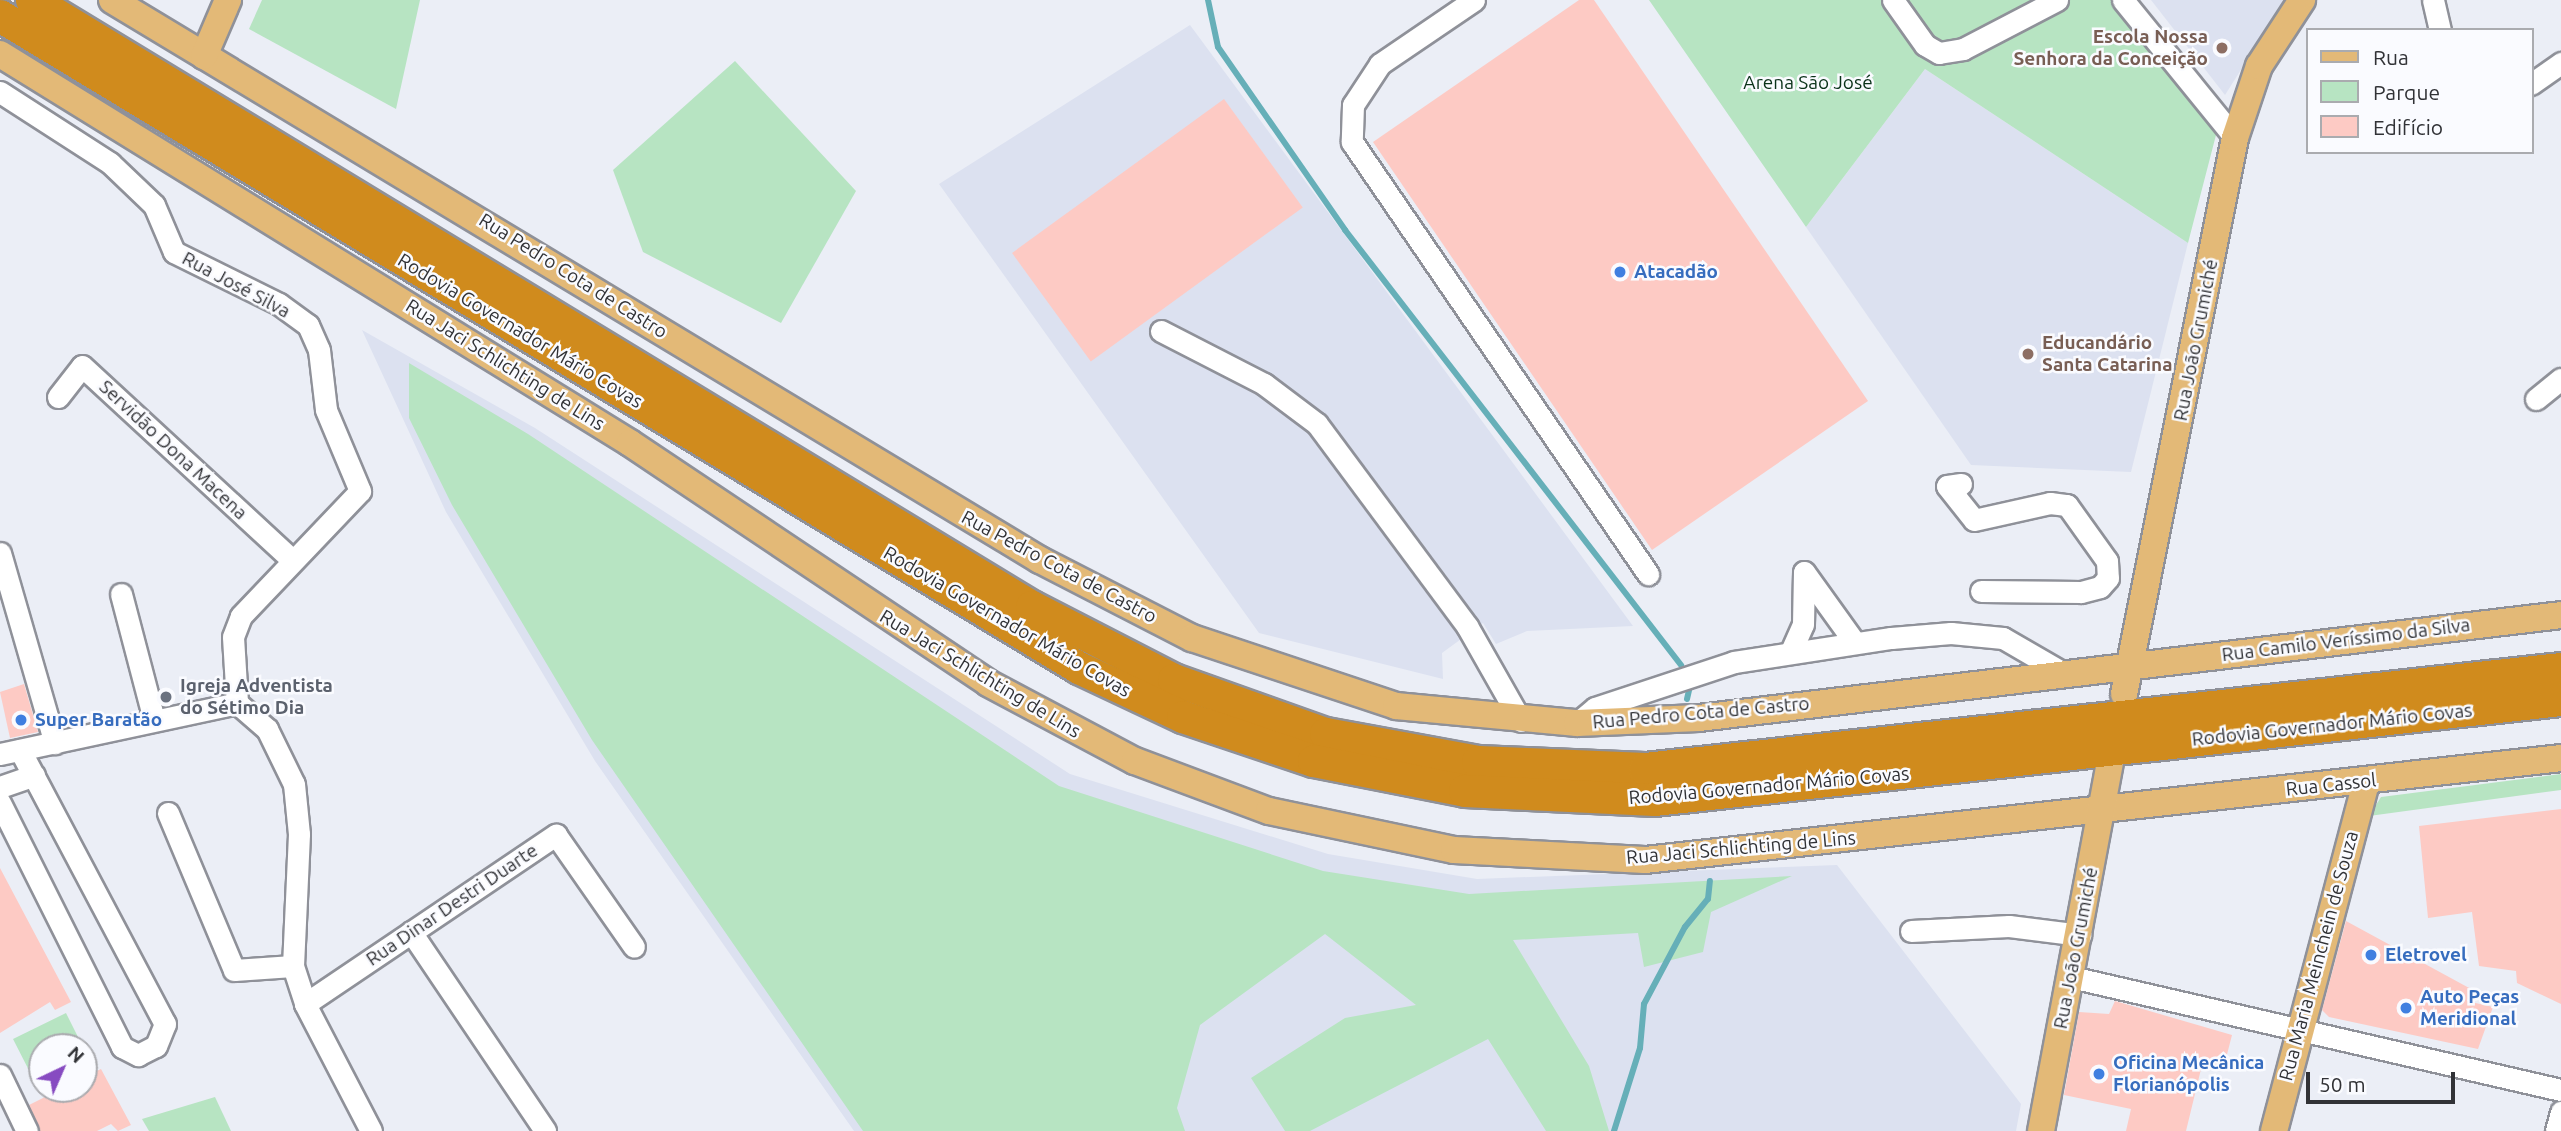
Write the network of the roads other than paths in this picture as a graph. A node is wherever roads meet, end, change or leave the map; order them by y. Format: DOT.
graph roads {
  1 [pos="112,0"];
  2 [pos="122,0"];
  3 [pos="228,0"];
  4 [pos="1474,0"];
  5 [pos="1893,0"];
  6 [pos="2057,0"];
  7 [pos="2123,0"];
  8 [pos="2302,0"];
  9 [pos="2433,0"];
  10 [pos="37,2"];
  11 [pos="0,16"];
  12 [pos="143,19"];
  13 [pos="2440,28"];
  14 [pos="0,54"];
  15 [pos="204,56"];
  16 [pos="2561,63"];
  17 [pos="2533,83"];
  18 [pos="0,92"];
  19 [pos="2235,138"];
  20 [pos="1161,331"];
  21 [pos="2561,379"];
  22 [pos="58,397"];
  23 [pos="2536,399"];
  24 [pos="1961,484"];
  25 [pos="0,553"];
  26 [pos="292,561"];
  27 [pos="1648,574"];
  28 [pos="1980,591"];
  29 [pos="121,594"];
  30 [pos="2561,615"];
  31 [pos="1855,643"];
  32 [pos="1792,649"];
  33 [pos="2140,665"];
  34 [pos="2561,669"];
  35 [pos="2065,674"];
  36 [pos="2124,694"];
  37 [pos="2561,700"];
  38 [pos="237,703"];
  39 [pos="154,720"];
  40 [pos="1521,721"];
  41 [pos="1577,723"];
  42 [pos="55,743"];
  43 [pos="10,752"];
  44 [pos="2561,758"];
  45 [pos="34,775"];
  46 [pos="2367,782"];
  47 [pos="0,787"];
  48 [pos="0,803"];
  49 [pos="2136,807"];
  50 [pos="2101,811"];
  51 [pos="169,813"];
  52 [pos="1911,931"];
  53 [pos="411,932"];
  54 [pos="2080,935"];
  55 [pos="634,947"];
  56 [pos="293,966"];
  57 [pos="2071,976"];
  58 [pos="305,1004"];
  59 [pos="2297,1029"];
  60 [pos="0,1075"];
  61 [pos="2561,1090"];
  62 [pos="2561,1112"];
  63 [pos="27,1131"];
  64 [pos="371,1131"];
  65 [pos="545,1131"];
  66 [pos="2041,1131"];
  67 [pos="2274,1131"];
  68 [pos="2556,1131"];
  1 -- 12 [label="main road, Rua Pedro Cota de Castro"];
  2 -- 12 [label="street"];
  3 -- 15 [label="main road"];
  4 -- 27 [label="street"];
  5 -- 6 [label="street"];
  7 -- 19 [label="street"];
  8 -- 19 [label="main road, Rua João Grumiché"];
  9 -- 13 [label="street"];
  10 -- 34 [label="highway, Rodovia Governador Mário Covas"];
  11 -- 37 [label="highway, Rodovia Governador Mário Covas"];
  12 -- 15 [label="main road, Rua Pedro Cota de Castro"];
  14 -- 50 [label="main road, Rua Jaci Schlichting de Lins"];
  15 -- 40 [label="main road, Rua Pedro Cota de Castro"];
  16 -- 17 [label="street"];
  18 -- 26 [label="street, Rua José Silva"];
  19 -- 33 [label="main road, Rua João Grumiché"];
  20 -- 40 [label="street"];
  21 -- 23 [label="street"];
  22 -- 26 [label="street, Servidão Dona Macena"];
  24 -- 28 [label="street"];
  25 -- 42 [label="street"];
  26 -- 38 [label="street"];
  29 -- 39 [label="street"];
  30 -- 33 [label="main road, Rua Camilo Veríssimo da Silva"];
  31 -- 32 [label="street"];
  31 -- 32 [label="street"];
  31 -- 35 [label="street"];
  32 -- 41 [label="street"];
  33 -- 35 [label="main road, Rua Pedro Cota de Castro"];
  33 -- 36 [label="main road, Rua João Grumiché"];
  35 -- 41 [label="main road, Rua Pedro Cota de Castro"];
  38 -- 39 [label="street"];
  38 -- 56 [label="street"];
  39 -- 42 [label="street"];
  40 -- 41 [label="main road, Rua Pedro Cota de Castro"];
  42 -- 43 [label="street"];
  43 -- 45 [label="street"];
  44 -- 46 [label="main road, Rua Cassol"];
  45 -- 47 [label="street"];
  45 -- 48 [label="street"];
  46 -- 49 [label="main road, Rua Cassol"];
  46 -- 59 [label="main road, Rua Maria Meinchein de Souza"];
  49 -- 50 [label="main road, Rua Cassol"];
  49 -- 50 [label="main road, Rua João Grumiché"];
  50 -- 54 [label="main road, Rua João Grumiché"];
  51 -- 56 [label="street"];
  52 -- 54 [label="street"];
  53 -- 55 [label="street, Rua Dinar Destri Duarte"];
  53 -- 58 [label="street, Rua Dinar Destri Duarte"];
  53 -- 65 [label="street"];
  54 -- 57 [label="main road, Rua João Grumiché"];
  56 -- 58 [label="street"];
  57 -- 59 [label="street"];
  57 -- 66 [label="main road, Rua João Grumiché"];
  58 -- 64 [label="street"];
  59 -- 61 [label="street"];
  59 -- 67 [label="main road, Rua Maria Meinchein de Souza"];
  60 -- 63 [label="street"];
  62 -- 68 [label="street"];
}
